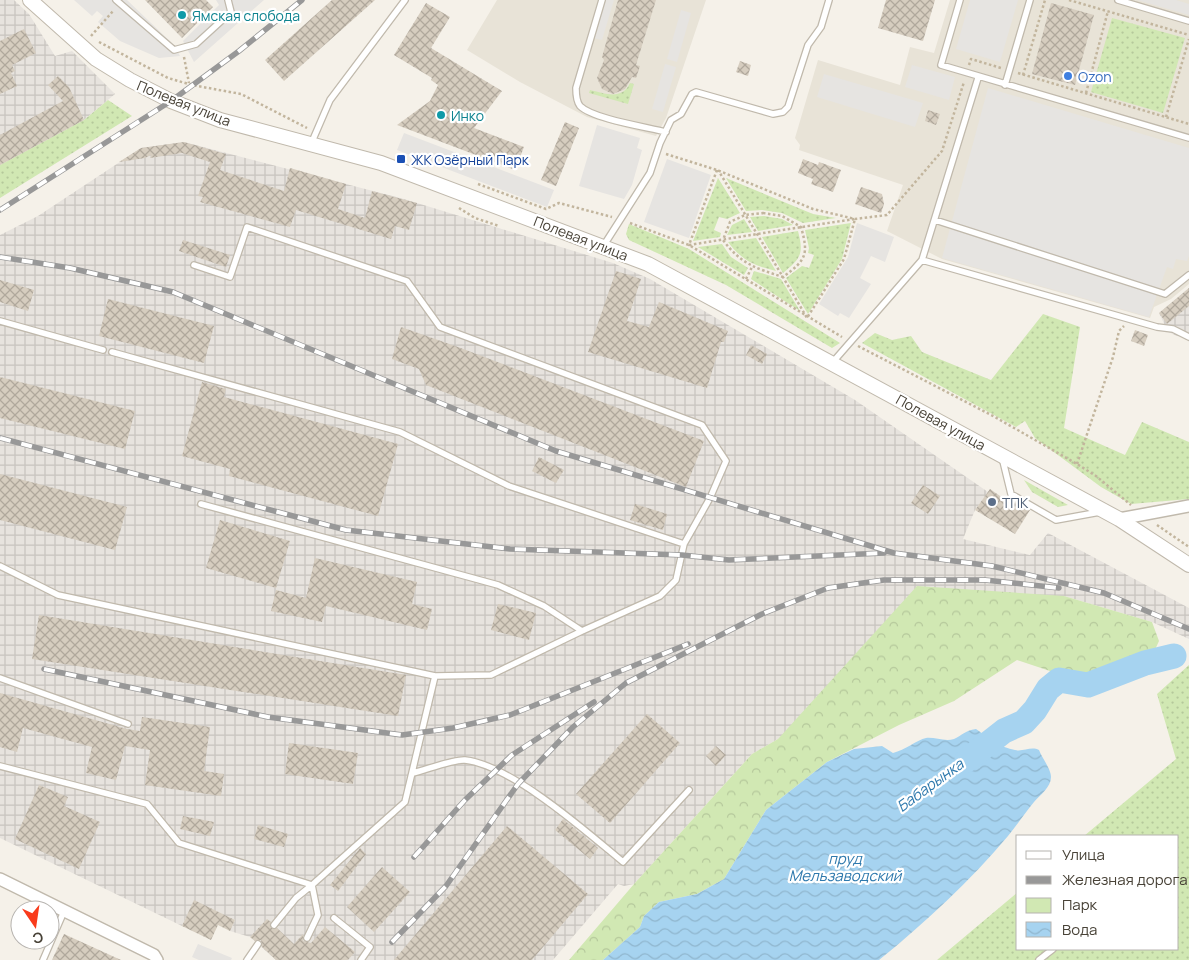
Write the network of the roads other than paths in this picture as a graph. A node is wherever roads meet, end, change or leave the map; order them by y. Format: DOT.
graph roads {
  1 [pos="30,0"];
  2 [pos="228,0"];
  3 [pos="405,0"];
  4 [pos="602,0"];
  5 [pos="829,0"];
  6 [pos="960,0"];
  7 [pos="1030,0"];
  8 [pos="1118,0"];
  9 [pos="118,2"];
  10 [pos="1189,21"];
  11 [pos="978,78"];
  12 [pos="1004,85"];
  13 [pos="666,132"];
  14 [pos="1189,138"];
  15 [pos="311,144"];
  16 [pos="935,220"];
  17 [pos="604,246"];
  18 [pos="922,260"];
  19 [pos="194,265"];
  20 [pos="1189,275"];
  21 [pos="0,321"];
  22 [pos="1189,337"];
  23 [pos="103,350"];
  24 [pos="112,352"];
  25 [pos="832,363"];
  26 [pos="1001,455"];
  27 [pos="201,504"];
  28 [pos="1189,506"];
  29 [pos="1104,511"];
  30 [pos="1119,519"];
  31 [pos="684,544"];
  32 [pos="1189,565"];
  33 [pos="0,566"];
  34 [pos="582,631"];
  35 [pos="435,676"];
  36 [pos="0,678"];
  37 [pos="128,724"];
  38 [pos="0,766"];
  39 [pos="413,773"];
  40 [pos="689,790"];
  41 [pos="0,879"];
  42 [pos="312,885"];
  43 [pos="65,909"];
  44 [pos="334,918"];
  45 [pos="274,925"];
  46 [pos="307,938"];
  47 [pos="258,944"];
  48 [pos="1052,950"];
  49 [pos="159,958"];
  50 [pos="43,960"];
  51 [pos="247,960"];
  52 [pos="361,960"];
  53 [pos="1039,960"];
  1 -- 15 [label="street, Полевая улица"];
  2 -- 9 [label="lane"];
  3 -- 15 [label="lane"];
  4 -- 13 [label="lane"];
  5 -- 13 [label="lane"];
  6 -- 11 [label="lane"];
  7 -- 12 [label="lane"];
  8 -- 10 [label="lane"];
  11 -- 12 [label="lane"];
  11 -- 16 [label="lane"];
  12 -- 14 [label="lane"];
  13 -- 17 [label="lane"];
  15 -- 17 [label="street, Полевая улица"];
  16 -- 18 [label="lane"];
  16 -- 20 [label="lane"];
  17 -- 25 [label="street, Полевая улица"];
  18 -- 22 [label="lane"];
  18 -- 25 [label="lane"];
  19 -- 31 [label="lane"];
  21 -- 23 [label="lane"];
  24 -- 31 [label="lane"];
  25 -- 26 [label="street, Полевая улица"];
  26 -- 29 [label="street, Полевая улица"];
  26 -- 29 [label="lane"];
  27 -- 34 [label="lane"];
  28 -- 30 [label="street"];
  29 -- 30 [label="street, Полевая улица"];
  30 -- 32 [label="street, Полевая улица"];
  31 -- 34 [label="lane"];
  33 -- 35 [label="lane"];
  34 -- 35 [label="lane"];
  35 -- 39 [label="lane"];
  36 -- 37 [label="lane"];
  38 -- 42 [label="lane"];
  39 -- 40 [label="lane"];
  39 -- 42 [label="lane"];
  41 -- 43 [label="street"];
  42 -- 45 [label="lane"];
  42 -- 46 [label="lane"];
  43 -- 49 [label="street"];
  43 -- 50 [label="lane"];
  44 -- 52 [label="lane"];
  47 -- 51 [label="lane"];
  48 -- 53 [label="lane"];
}
